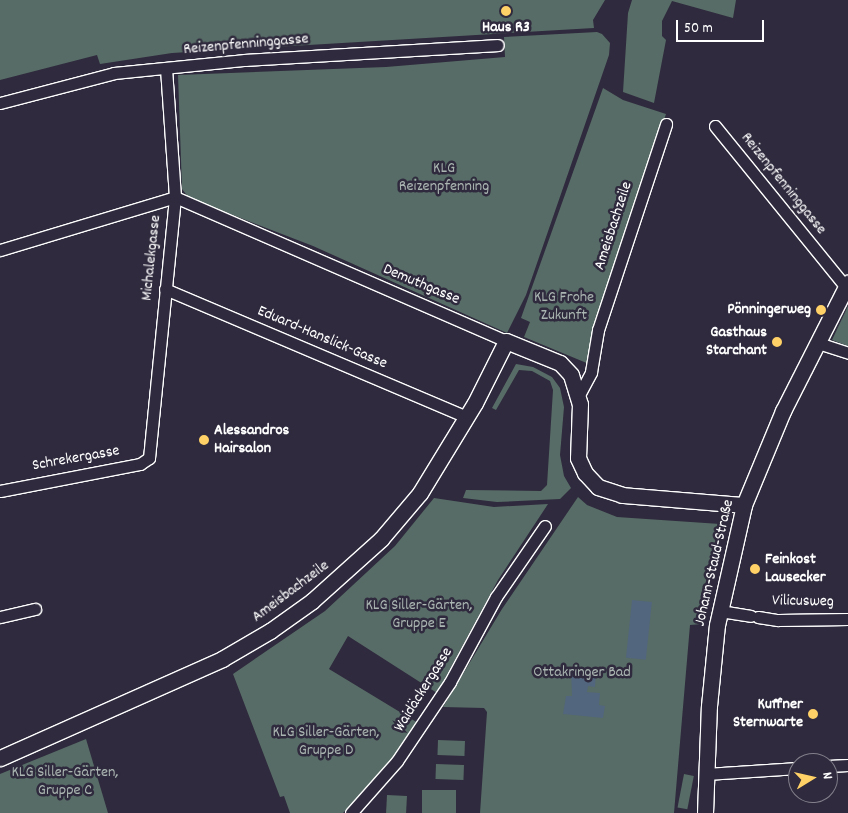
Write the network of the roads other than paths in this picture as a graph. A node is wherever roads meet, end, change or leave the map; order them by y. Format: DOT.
graph roads {
  1 [pos="498,45"];
  2 [pos="166,68"];
  3 [pos="0,102"];
  4 [pos="666,124"];
  5 [pos="715,126"];
  6 [pos="175,197"];
  7 [pos="0,250"];
  8 [pos="847,285"];
  9 [pos="166,289"];
  10 [pos="506,341"];
  11 [pos="818,342"];
  12 [pos="848,353"];
  13 [pos="579,395"];
  14 [pos="467,417"];
  15 [pos="151,452"];
  16 [pos="0,491"];
  17 [pos="744,505"];
  18 [pos="545,526"];
  19 [pos="35,609"];
  20 [pos="720,610"];
  21 [pos="0,617"];
  22 [pos="848,618"];
  23 [pos="0,758"];
  24 [pos="788,769"];
  25 [pos="706,774"];
  26 [pos="351,813"];
  27 [pos="705,813"];
  1 -- 2 [label="street, Reizenpfenninggasse"];
  2 -- 3 [label="street, Reizenpfenninggasse"];
  2 -- 6 [label="street, Michalekgasse"];
  4 -- 13 [label="street, Ameisbachzeile"];
  5 -- 8 [label="street, Reizenpfenninggasse"];
  6 -- 7 [label="street"];
  6 -- 9 [label="street, Michalekgasse"];
  6 -- 10 [label="street, Demuthgasse"];
  8 -- 11 [label="street, Johann-Staud-Straße"];
  9 -- 14 [label="street, Eduard-Hanslick-Gasse"];
  9 -- 15 [label="street, Michalekgasse"];
  10 -- 13 [label="street, Demuthgasse"];
  10 -- 14 [label="street, Ameisbachzeile"];
  11 -- 12 [label="street"];
  11 -- 17 [label="street, Johann-Staud-Straße"];
  13 -- 17 [label="street, Demuthgasse"];
  14 -- 23 [label="street, Ameisbachzeile"];
  15 -- 16 [label="street, Schrekergasse"];
  17 -- 20 [label="street, Johann-Staud-Straße"];
  18 -- 26 [label="street, Waidäckergasse"];
  19 -- 21 [label="street"];
  20 -- 22 [label="street, Vilicusweg"];
  20 -- 25 [label="street, Johann-Staud-Straße"];
  24 -- 25 [label="street"];
  25 -- 27 [label="street, Johann-Staud-Straße"];
}
